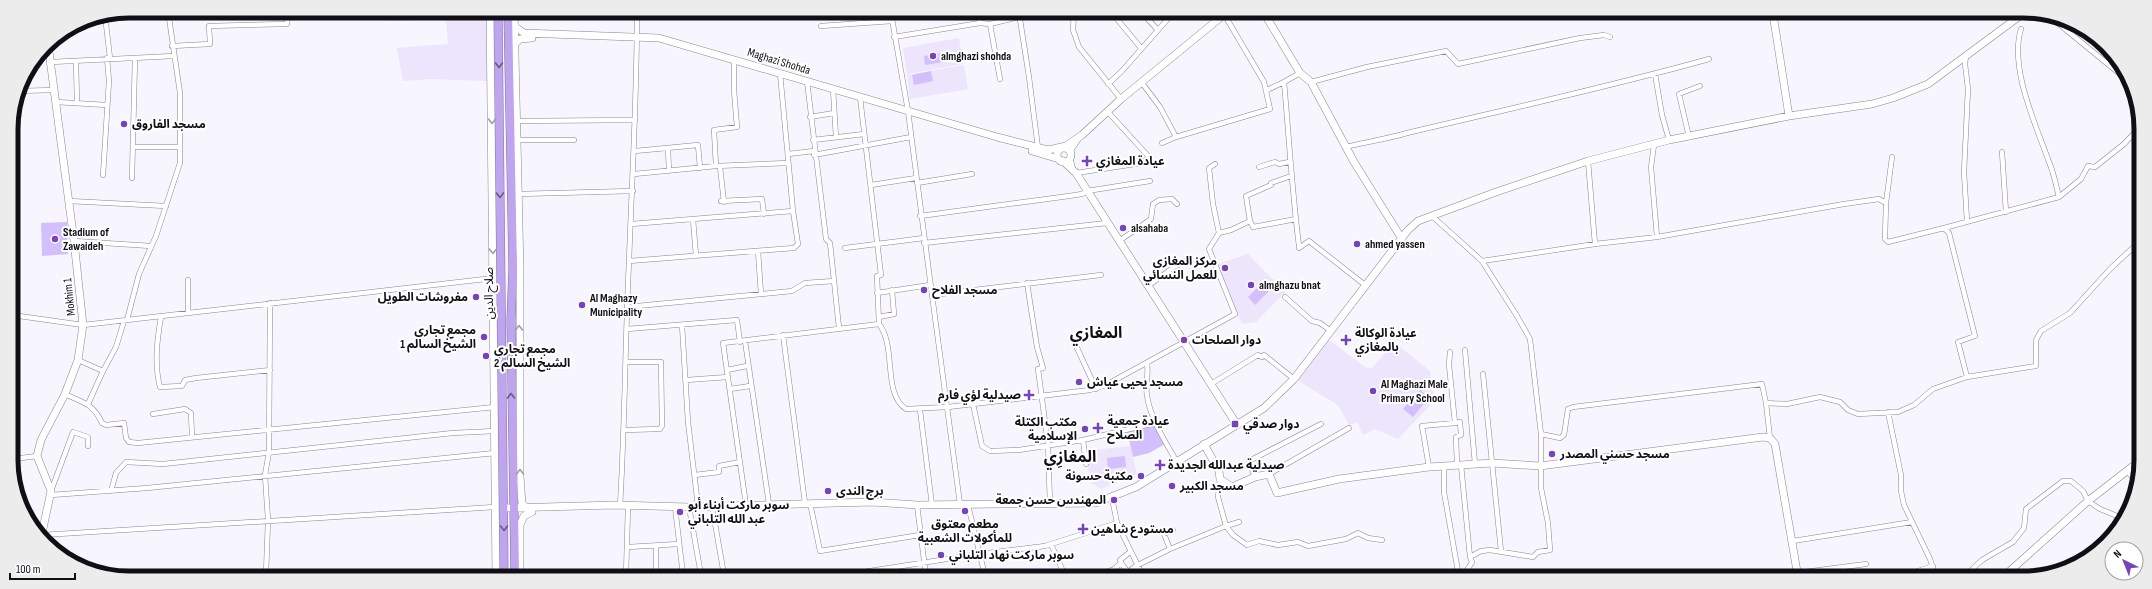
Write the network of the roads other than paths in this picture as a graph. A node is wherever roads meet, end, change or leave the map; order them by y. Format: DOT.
graph roads {
  1 [pos="169,18"];
  2 [pos="287,18"];
  3 [pos="490,18"];
  4 [pos="498,18"];
  5 [pos="509,18"];
  6 [pos="514,18"];
  7 [pos="637,18"];
  8 [pos="892,18"];
  9 [pos="979,18"];
  10 [pos="1009,18"];
  11 [pos="1019,18"];
  12 [pos="1074,18"];
  13 [pos="1116,18"];
  14 [pos="1147,18"];
  15 [pos="1168,18"];
  16 [pos="1220,18"];
  17 [pos="1227,18"];
  18 [pos="1267,18"];
  19 [pos="1774,18"];
  20 [pos="2017,18"];
  21 [pos="892,21"];
  22 [pos="106,24"];
  23 [pos="980,24"];
  24 [pos="990,24"];
  25 [pos="2059,24"];
  26 [pos="514,26"];
  27 [pos="821,26"];
  28 [pos="1157,29"];
  29 [pos="2021,29"];
  30 [pos="894,37"];
  31 [pos="1610,37"];
  32 [pos="636,38"];
  33 [pos="499,45"];
  34 [pos="512,45"];
  35 [pos="172,46"];
  36 [pos="1141,48"];
  37 [pos="49,51"];
  38 [pos="174,56"];
  39 [pos="1966,56"];
  40 [pos="108,58"];
  41 [pos="136,58"];
  42 [pos="1709,59"];
  43 [pos="76,61"];
  44 [pos="51,62"];
  45 [pos="734,62"];
  46 [pos="1300,73"];
  47 [pos="2119,73"];
  48 [pos="1655,74"];
  49 [pos="780,75"];
  50 [pos="1000,79"];
  51 [pos="1284,82"];
  52 [pos="1311,82"];
  53 [pos="807,83"];
  54 [pos="1142,83"];
  55 [pos="1108,84"];
  56 [pos="1700,86"];
  57 [pos="54,90"];
  58 [pos="1267,90"];
  59 [pos="25,91"];
  60 [pos="833,91"];
  61 [pos="860,99"];
  62 [pos="1121,99"];
  63 [pos="56,102"];
  64 [pos="77,103"];
  65 [pos="107,105"];
  66 [pos="1108,112"];
  67 [pos="834,113"];
  68 [pos="908,114"];
  69 [pos="1789,116"];
  70 [pos="810,117"];
  71 [pos="635,120"];
  72 [pos="516,121"];
  73 [pos="2134,133"];
  74 [pos="864,134"];
  75 [pos="1082,135"];
  76 [pos="1690,136"];
  77 [pos="911,137"];
  78 [pos="1176,137"];
  79 [pos="836,138"];
  80 [pos="574,140"];
  81 [pos="813,140"];
  82 [pos="1669,140"];
  83 [pos="501,143"];
  84 [pos="513,143"];
  85 [pos="1162,143"];
  86 [pos="865,145"];
  87 [pos="1654,145"];
  88 [pos="132,147"];
  89 [pos="180,147"];
  90 [pos="1345,147"];
  91 [pos="1061,148"];
  92 [pos="668,149"];
  93 [pos="1034,149"];
  94 [pos="634,151"];
  95 [pos="2002,152"];
  96 [pos="814,153"];
  97 [pos="788,154"];
  98 [pos="1070,154"];
  99 [pos="1892,157"];
  100 [pos="1061,160"];
  101 [pos="1289,162"];
  102 [pos="1588,162"];
  103 [pos="788,163"];
  104 [pos="1215,164"];
  105 [pos="1259,166"];
  106 [pos="718,167"];
  107 [pos="700,168"];
  108 [pos="669,171"];
  109 [pos="1074,171"];
  110 [pos="634,174"];
  111 [pos="972,174"];
  112 [pos="104,175"];
  113 [pos="1291,176"];
  114 [pos="132,178"];
  115 [pos="916,180"];
  116 [pos="1150,181"];
  117 [pos="871,185"];
  118 [pos="633,191"];
  119 [pos="1087,191"];
  120 [pos="518,194"];
  121 [pos="2059,197"];
  122 [pos="69,200"];
  123 [pos="1886,203"];
  124 [pos="1177,204"];
  125 [pos="166,206"];
  126 [pos="794,211"];
  127 [pos="2006,212"];
  128 [pos="501,214"];
  129 [pos="764,214"];
  130 [pos="920,216"];
  131 [pos="1432,216"];
  132 [pos="693,219"];
  133 [pos="1296,219"];
  134 [pos="492,220"];
  135 [pos="1250,221"];
  136 [pos="1967,221"];
  137 [pos="1107,223"];
  138 [pos="631,224"];
  139 [pos="1944,228"];
  140 [pos="1219,233"];
  141 [pos="1657,237"];
  142 [pos="1402,239"];
  143 [pos="74,241"];
  144 [pos="924,241"];
  145 [pos="1119,241"];
  146 [pos="1595,244"];
  147 [pos="877,245"];
  148 [pos="151,246"];
  149 [pos="2134,247"];
  150 [pos="846,248"];
  151 [pos="758,251"];
  152 [pos="696,256"];
  153 [pos="1188,260"];
  154 [pos="1482,260"];
  155 [pos="629,261"];
  156 [pos="1101,275"];
  157 [pos="494,278"];
  158 [pos="188,280"];
  159 [pos="834,281"];
  160 [pos="1027,283"];
  161 [pos="930,285"];
  162 [pos="1365,285"];
  163 [pos="1148,286"];
  164 [pos="892,290"];
  165 [pos="877,293"];
  166 [pos="761,294"];
  167 [pos="932,295"];
  168 [pos="1285,297"];
  169 [pos="270,303"];
  170 [pos="627,307"];
  171 [pos="188,314"];
  172 [pos="18,316"];
  173 [pos="161,317"];
  174 [pos="879,317"];
  175 [pos="126,320"];
  176 [pos="682,324"];
  177 [pos="879,324"];
  178 [pos="83,325"];
  179 [pos="839,328"];
  180 [pos="627,330"];
  181 [pos="1331,331"];
  182 [pos="783,335"];
  183 [pos="1072,337"];
  184 [pos="743,341"];
  185 [pos="1184,342"];
  186 [pos="1465,350"];
  187 [pos="1450,352"];
  188 [pos="78,360"];
  189 [pos="626,362"];
  190 [pos="1146,363"];
  191 [pos="747,366"];
  192 [pos="502,367"];
  193 [pos="270,370"];
  194 [pos="727,370"];
  195 [pos="103,372"];
  196 [pos="495,374"];
  197 [pos="1483,374"];
  198 [pos="728,376"];
  199 [pos="1967,378"];
  200 [pos="1294,379"];
  201 [pos="686,380"];
  202 [pos="1211,384"];
  203 [pos="750,386"];
  204 [pos="1096,388"];
  205 [pos="730,389"];
  206 [pos="64,394"];
  207 [pos="1042,396"];
  208 [pos="1766,403"];
  209 [pos="88,404"];
  210 [pos="973,404"];
  211 [pos="495,407"];
  212 [pos="948,407"];
  213 [pos="920,410"];
  214 [pos="1888,412"];
  215 [pos="153,414"];
  216 [pos="1455,422"];
  217 [pos="1155,423"];
  218 [pos="1321,424"];
  219 [pos="1237,425"];
  220 [pos="1349,428"];
  221 [pos="269,429"];
  222 [pos="625,430"];
  223 [pos="495,431"];
  224 [pos="1541,434"];
  225 [pos="192,436"];
  226 [pos="1770,438"];
  227 [pos="1083,440"];
  228 [pos="1048,444"];
  229 [pos="1204,444"];
  230 [pos="88,446"];
  231 [pos="270,452"];
  232 [pos="495,452"];
  233 [pos="37,456"];
  234 [pos="18,458"];
  235 [pos="740,462"];
  236 [pos="1176,462"];
  237 [pos="1086,464"];
  238 [pos="1475,464"];
  239 [pos="1492,464"];
  240 [pos="1459,465"];
  241 [pos="1444,466"];
  242 [pos="1540,466"];
  243 [pos="2134,466"];
  244 [pos="1429,467"];
  245 [pos="2128,472"];
  246 [pos="1268,474"];
  247 [pos="265,475"];
  248 [pos="695,475"];
  249 [pos="1255,477"];
  250 [pos="2132,477"];
  251 [pos="1220,479"];
  252 [pos="111,491"];
  253 [pos="51,493"];
  254 [pos="1112,498"];
  255 [pos="2088,501"];
  256 [pos="808,503"];
  257 [pos="770,504"];
  258 [pos="964,504"];
  259 [pos="1050,504"];
  260 [pos="746,505"];
  261 [pos="917,505"];
  262 [pos="932,505"];
  263 [pos="698,506"];
  264 [pos="712,506"];
  265 [pos="494,507"];
  266 [pos="620,507"];
  267 [pos="628,507"];
  268 [pos="675,507"];
  269 [pos="689,507"];
  270 [pos="505,510"];
  271 [pos="514,510"];
  272 [pos="529,510"];
  273 [pos="2118,517"];
  274 [pos="268,520"];
  275 [pos="1239,522"];
  276 [pos="1912,522"];
  277 [pos="1117,523"];
  278 [pos="1226,526"];
  279 [pos="43,530"];
  280 [pos="1173,530"];
  281 [pos="920,535"];
  282 [pos="48,536"];
  283 [pos="1382,540"];
  284 [pos="1793,541"];
  285 [pos="678,544"];
  286 [pos="1052,544"];
  287 [pos="656,546"];
  288 [pos="628,547"];
  289 [pos="1170,549"];
  290 [pos="1501,551"];
  291 [pos="1130,552"];
  292 [pos="979,554"];
  293 [pos="1470,558"];
  294 [pos="924,562"];
  295 [pos="1121,563"];
  296 [pos="1866,564"];
  297 [pos="1137,565"];
  298 [pos="1933,566"];
  299 [pos="266,571"];
  300 [pos="496,571"];
  301 [pos="504,571"];
  302 [pos="515,571"];
  303 [pos="520,571"];
  304 [pos="626,571"];
  305 [pos="656,571"];
  306 [pos="683,571"];
  307 [pos="699,571"];
  308 [pos="723,571"];
  309 [pos="873,571"];
  310 [pos="925,571"];
  311 [pos="984,571"];
  312 [pos="1063,571"];
  313 [pos="1110,571"];
  314 [pos="1127,571"];
  315 [pos="1129,571"];
  316 [pos="1140,571"];
  317 [pos="1458,571"];
  318 [pos="1467,571"];
  319 [pos="1797,571"];
  320 [pos="1822,571"];
  321 [pos="1916,571"];
  322 [pos="1934,571"];
  323 [pos="1970,571"];
  324 [pos="2010,571"];
  1 -- 35 [label="street"];
  2 -- 35 [label="street"];
  3 -- 134 [label="street, one-way"];
  4 -- 33 [label="highway, صلاح الدين"];
  5 -- 34 [label="highway, صلاح الدين"];
  6 -- 26 [label="street"];
  7 -- 32 [label="street"];
  8 -- 21 [label="street"];
  9 -- 23 [label="street"];
  10 -- 24 [label="street"];
  11 -- 93 [label="street"];
  12 -- 55 [label="street"];
  13 -- 36 [label="street"];
  14 -- 28 [label="street"];
  15 -- 28 [label="street"];
  16 -- 54 [label="street"];
  17 -- 58 [label="street"];
  18 -- 46 [label="street"];
  19 -- 69 [label="street"];
  20 -- 39 [label="street"];
  21 -- 27 [label="street"];
  21 -- 30 [label="street"];
  22 -- 40 [label="street"];
  23 -- 24 [label="street"];
  23 -- 30 [label="street"];
  24 -- 50 [label="street"];
  25 -- 47 [label="street"];
  26 -- 32 [label="street, Maghazi Shohda"];
  26 -- 34 [label="street"];
  28 -- 36 [label="street"];
  29 -- 121 [label="street"];
  30 -- 68 [label="street"];
  31 -- 52 [label="street"];
  32 -- 34 [label="street, Maghazi Shohda"];
  32 -- 45 [label="street, Maghazi Shohda"];
  32 -- 71 [label="street"];
  33 -- 34 [label="highway"];
  33 -- 83 [label="highway, صلاح الدين, one-way"];
  34 -- 72 [label="street"];
  34 -- 84 [label="highway, صلاح الدين"];
  35 -- 38 [label="street"];
  36 -- 55 [label="street"];
  37 -- 44 [label="street, Mokhim 1"];
  38 -- 41 [label="street"];
  38 -- 89 [label="street"];
  39 -- 69 [label="street"];
  39 -- 136 [label="street"];
  40 -- 41 [label="street"];
  40 -- 43 [label="street"];
  40 -- 65 [label="street"];
  41 -- 88 [label="street"];
  42 -- 48 [label="street"];
  43 -- 44 [label="street"];
  43 -- 64 [label="street"];
  44 -- 57 [label="street, Mokhim 1"];
  45 -- 49 [label="street, Maghazi Shohda"];
  45 -- 106 [label="street"];
  46 -- 51 [label="street"];
  46 -- 52 [label="street"];
  48 -- 82 [label="street"];
  48 -- 90 [label="street"];
  49 -- 53 [label="street, Maghazi Shohda"];
  49 -- 97 [label="street"];
  51 -- 58 [label="street"];
  51 -- 101 [label="street"];
  52 -- 90 [label="street"];
  53 -- 60 [label="street, Maghazi Shohda"];
  53 -- 70 [label="street"];
  54 -- 62 [label="street"];
  54 -- 78 [label="street"];
  55 -- 62 [label="street"];
  56 -- 76 [label="street"];
  57 -- 59 [label="street"];
  57 -- 63 [label="street, Mokhim 1"];
  58 -- 78 [label="street"];
  60 -- 61 [label="street, Maghazi Shohda"];
  60 -- 67 [label="street"];
  61 -- 68 [label="street, Maghazi Shohda"];
  61 -- 74 [label="street"];
  62 -- 66 [label="street"];
  63 -- 64 [label="street"];
  63 -- 122 [label="street, Mokhim 1"];
  64 -- 65 [label="street"];
  65 -- 112 [label="street"];
  66 -- 75 [label="street"];
  66 -- 109 [label="street"];
  67 -- 70 [label="street"];
  67 -- 79 [label="street"];
  68 -- 77 [label="street"];
  68 -- 93 [label="street, Maghazi Shohda"];
  69 -- 76 [label="street"];
  70 -- 81 [label="street"];
  71 -- 72 [label="street"];
  71 -- 94 [label="street"];
  72 -- 84 [label="street"];
  73 -- 121 [label="street"];
  74 -- 79 [label="street"];
  74 -- 86 [label="street"];
  75 -- 91 [label="street"];
  75 -- 98 [label="street"];
  76 -- 82 [label="street"];
  77 -- 86 [label="street"];
  77 -- 115 [label="street"];
  78 -- 85 [label="street"];
  79 -- 81 [label="street"];
  80 -- 84 [label="street"];
  81 -- 96 [label="street"];
  82 -- 87 [label="street"];
  83 -- 84 [label="highway"];
  83 -- 128 [label="highway, صلاح الدين, one-way"];
  84 -- 120 [label="street"];
  271 -- 84 [label="highway, صلاح الدين, one-way"];
  86 -- 96 [label="street"];
  86 -- 117 [label="street"];
  87 -- 102 [label="street"];
  87 -- 141 [label="street"];
  88 -- 89 [label="street"];
  88 -- 114 [label="street"];
  89 -- 125 [label="street"];
  90 -- 142 [label="street"];
  91 -- 93 [label="street"];
  91 -- 98 [label="street"];
  91 -- 100 [label="street"];
  92 -- 94 [label="street"];
  92 -- 107 [label="street"];
  92 -- 108 [label="street"];
  93 -- 100 [label="street"];
  94 -- 110 [label="street"];
  95 -- 127 [label="street"];
  96 -- 97 [label="street"];
  96 -- 159 [label="street"];
  97 -- 103 [label="street"];
  98 -- 100 [label="street"];
  98 -- 109 [label="street"];
  99 -- 123 [label="street"];
  100 -- 109 [label="street"];
  101 -- 105 [label="street"];
  101 -- 113 [label="street"];
  102 -- 131 [label="street"];
  102 -- 146 [label="street"];
  103 -- 106 [label="street"];
  103 -- 126 [label="street"];
  104 -- 140 [label="street"];
  106 -- 107 [label="street"];
  106 -- 129 [label="street"];
  107 -- 108 [label="street"];
  108 -- 110 [label="street"];
  109 -- 119 [label="street"];
  110 -- 118 [label="street"];
  111 -- 115 [label="street"];
  113 -- 133 [label="street"];
  113 -- 135 [label="street"];
  115 -- 117 [label="street"];
  115 -- 130 [label="street"];
  116 -- 119 [label="street"];
  117 -- 147 [label="street"];
  118 -- 120 [label="street"];
  118 -- 138 [label="street"];
  119 -- 130 [label="street"];
  119 -- 137 [label="street"];
  272 -- 120 [label="street, one-way"];
  121 -- 127 [label="street"];
  122 -- 125 [label="street"];
  122 -- 143 [label="street, Mokhim 1"];
  123 -- 139 [label="street"];
  123 -- 141 [label="street"];
  124 -- 145 [label="street"];
  125 -- 148 [label="street"];
  126 -- 129 [label="street"];
  126 -- 151 [label="street"];
  127 -- 136 [label="street"];
  128 -- 134 [label="highway"];
  128 -- 192 [label="highway, صلاح الدين"];
  129 -- 132 [label="street"];
  130 -- 144 [label="street"];
  131 -- 142 [label="street"];
  131 -- 154 [label="street"];
  132 -- 138 [label="street"];
  132 -- 152 [label="street"];
  133 -- 135 [label="street"];
  133 -- 162 [label="street"];
  134 -- 157 [label="street, one-way"];
  135 -- 140 [label="street"];
  136 -- 139 [label="street"];
  137 -- 144 [label="street"];
  137 -- 145 [label="street"];
  138 -- 155 [label="street"];
  139 -- 199 [label="street"];
  140 -- 185 [label="street"];
  141 -- 146 [label="street"];
  142 -- 162 [label="street"];
  143 -- 148 [label="street"];
  143 -- 178 [label="street, Mokhim 1"];
  144 -- 147 [label="street"];
  144 -- 161 [label="street"];
  145 -- 163 [label="street"];
  146 -- 154 [label="street"];
  147 -- 150 [label="street"];
  147 -- 165 [label="street"];
  148 -- 175 [label="street"];
  149 -- 199 [label="street"];
  151 -- 152 [label="street"];
  151 -- 166 [label="street"];
  152 -- 155 [label="street"];
  153 -- 163 [label="street"];
  154 -- 224 [label="street"];
  155 -- 170 [label="street"];
  156 -- 160 [label="street"];
  157 -- 169 [label="street"];
  157 -- 196 [label="street"];
  158 -- 171 [label="street"];
  159 -- 166 [label="street"];
  159 -- 179 [label="street"];
  160 -- 167 [label="street"];
  160 -- 207 [label="street"];
  161 -- 164 [label="street"];
  161 -- 167 [label="street"];
  162 -- 181 [label="street"];
  163 -- 185 [label="street"];
  164 -- 165 [label="street"];
  164 -- 174 [label="street"];
  165 -- 174 [label="street"];
  166 -- 170 [label="street"];
  167 -- 212 [label="street"];
  168 -- 181 [label="street"];
  169 -- 171 [label="street"];
  169 -- 193 [label="street"];
  170 -- 180 [label="street"];
  171 -- 173 [label="street"];
  172 -- 178 [label="street"];
  173 -- 175 [label="street"];
  173 -- 193 [label="street"];
  174 -- 177 [label="street"];
  175 -- 178 [label="street"];
  175 -- 195 [label="street"];
  176 -- 180 [label="street"];
  176 -- 184 [label="street"];
  176 -- 201 [label="street"];
  177 -- 179 [label="street"];
  177 -- 213 [label="street"];
  178 -- 188 [label="street, Mokhim 1"];
  179 -- 182 [label="street"];
  180 -- 189 [label="street"];
  181 -- 200 [label="street"];
  182 -- 184 [label="street"];
  182 -- 256 [label="street"];
  183 -- 204 [label="street"];
  184 -- 191 [label="street"];
  184 -- 194 [label="street"];
  185 -- 190 [label="street"];
  185 -- 202 [label="street"];
  186 -- 238 [label="street"];
  187 -- 216 [label="street"];
  188 -- 195 [label="street"];
  188 -- 206 [label="street, Mokhim 1"];
  189 -- 222 [label="street"];
  189 -- 222 [label="street"];
  190 -- 204 [label="street"];
  190 -- 217 [label="street"];
  191 -- 194 [label="street"];
  191 -- 203 [label="street"];
  192 -- 196 [label="highway"];
  192 -- 270 [label="highway, صلاح الدين"];
  193 -- 221 [label="street"];
  194 -- 198 [label="street"];
  195 -- 209 [label="street"];
  196 -- 211 [label="street"];
  197 -- 239 [label="street"];
  198 -- 201 [label="street"];
  198 -- 205 [label="street"];
  199 -- 214 [label="street"];
  200 -- 202 [label="street"];
  200 -- 219 [label="street"];
  201 -- 248 [label="street"];
  202 -- 219 [label="street"];
  203 -- 205 [label="street"];
  203 -- 257 [label="street"];
  204 -- 207 [label="street"];
  205 -- 235 [label="street"];
  206 -- 209 [label="street"];
  206 -- 233 [label="street, Mokhim 1"];
  207 -- 210 [label="street"];
  207 -- 228 [label="street"];
  208 -- 214 [label="street"];
  208 -- 224 [label="street"];
  208 -- 226 [label="street"];
  209 -- 225 [label="street"];
  210 -- 212 [label="street"];
  210 -- 228 [label="street"];
  211 -- 221 [label="street"];
  211 -- 223 [label="street"];
  212 -- 213 [label="street"];
  212 -- 258 [label="street"];
  213 -- 262 [label="street"];
  214 -- 276 [label="street"];
  215 -- 225 [label="street"];
  216 -- 240 [label="street"];
  216 -- 244 [label="street"];
  217 -- 227 [label="street"];
  217 -- 236 [label="street"];
  218 -- 249 [label="street"];
  219 -- 229 [label="street"];
  220 -- 246 [label="street"];
  221 -- 225 [label="street"];
  221 -- 231 [label="street"];
  222 -- 266 [label="street"];
  223 -- 231 [label="street"];
  223 -- 232 [label="street"];
  224 -- 242 [label="street"];
  226 -- 242 [label="street"];
  226 -- 284 [label="street"];
  227 -- 228 [label="street"];
  227 -- 237 [label="street"];
  228 -- 259 [label="street"];
  229 -- 236 [label="street"];
  229 -- 251 [label="street"];
  230 -- 253 [label="street"];
  231 -- 247 [label="street"];
  231 -- 252 [label="street"];
  232 -- 247 [label="street"];
  232 -- 265 [label="street"];
  233 -- 234 [label="street"];
  233 -- 253 [label="street"];
  235 -- 248 [label="street"];
  235 -- 260 [label="street"];
  236 -- 254 [label="street"];
  238 -- 239 [label="street"];
  238 -- 240 [label="street"];
  239 -- 242 [label="street"];
  239 -- 290 [label="street"];
  240 -- 241 [label="street"];
  240 -- 293 [label="street"];
  241 -- 244 [label="street"];
  241 -- 317 [label="street"];
  242 -- 290 [label="street"];
  243 -- 245 [label="street"];
  244 -- 246 [label="street"];
  245 -- 250 [label="street"];
  245 -- 255 [label="street"];
  246 -- 249 [label="street"];
  247 -- 252 [label="street"];
  247 -- 274 [label="street"];
  248 -- 263 [label="street"];
  249 -- 251 [label="street"];
  251 -- 278 [label="street"];
  252 -- 253 [label="street"];
  253 -- 279 [label="street"];
  254 -- 259 [label="street"];
  254 -- 277 [label="street"];
  255 -- 273 [label="street"];
  255 -- 323 [label="street"];
  255 -- 324 [label="street"];
  256 -- 257 [label="street"];
  256 -- 261 [label="street"];
  256 -- 281 [label="street"];
  257 -- 260 [label="street"];
  258 -- 259 [label="street"];
  258 -- 262 [label="street"];
  258 -- 292 [label="street"];
  260 -- 264 [label="street"];
  261 -- 262 [label="street"];
  261 -- 281 [label="street"];
  263 -- 264 [label="street"];
  263 -- 269 [label="street"];
  264 -- 308 [label="street"];
  265 -- 274 [label="street"];
  265 -- 300 [label="street"];
  266 -- 267 [label="street"];
  266 -- 272 [label="street"];
  267 -- 268 [label="street"];
  267 -- 288 [label="street"];
  268 -- 269 [label="street"];
  268 -- 285 [label="street"];
  269 -- 307 [label="street"];
  270 -- 271 [label="street"];
  270 -- 301 [label="highway, صلاح الدين, one-way"];
  271 -- 272 [label="street"];
  271 -- 302 [label="highway, صلاح الدين"];
  272 -- 303 [label="street"];
  274 -- 282 [label="street"];
  274 -- 299 [label="street"];
  275 -- 278 [label="street"];
  276 -- 284 [label="street"];
  276 -- 298 [label="street"];
  277 -- 286 [label="street"];
  277 -- 291 [label="street"];
  278 -- 283 [label="street"];
  278 -- 289 [label="street"];
  280 -- 289 [label="street"];
  281 -- 294 [label="street"];
  284 -- 319 [label="street"];
  285 -- 287 [label="street"];
  285 -- 306 [label="street"];
  286 -- 292 [label="street"];
  286 -- 312 [label="street"];
  287 -- 288 [label="street"];
  287 -- 305 [label="street"];
  288 -- 304 [label="street"];
  289 -- 297 [label="street"];
  290 -- 293 [label="street"];
  291 -- 295 [label="street"];
  291 -- 297 [label="street"];
  292 -- 294 [label="street"];
  292 -- 311 [label="street"];
  293 -- 318 [label="street"];
  294 -- 309 [label="street"];
  294 -- 310 [label="street"];
  295 -- 313 [label="street"];
  295 -- 314 [label="street"];
  296 -- 320 [label="street"];
  297 -- 315 [label="street"];
  297 -- 316 [label="street"];
  298 -- 321 [label="street"];
  298 -- 322 [label="street"];
}
